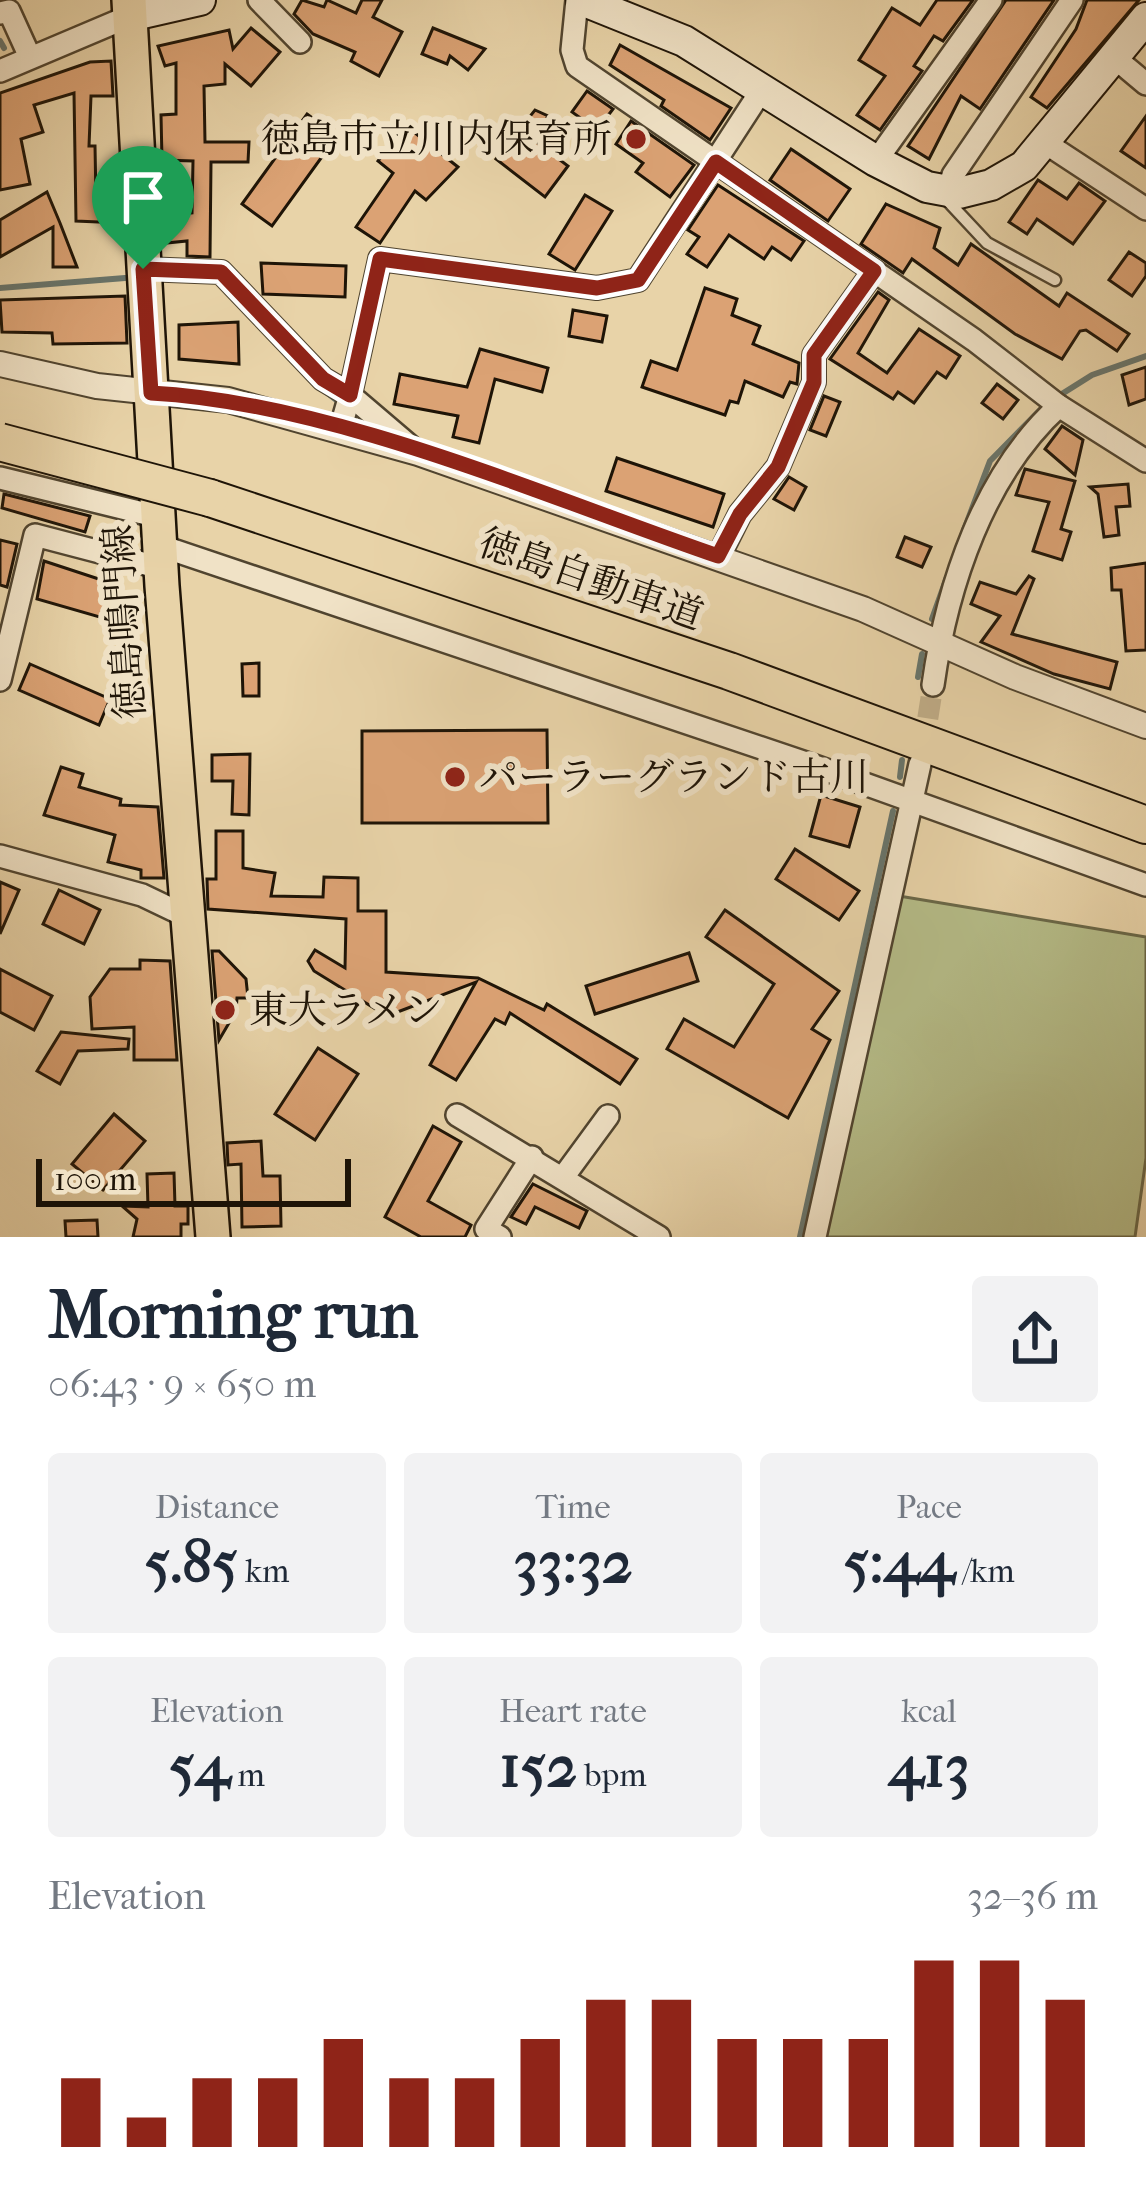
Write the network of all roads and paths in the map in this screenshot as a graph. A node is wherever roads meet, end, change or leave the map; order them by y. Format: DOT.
graph roads {
  1 [pos="200,0"];
  2 [pos="259,0"];
  3 [pos="580,0"];
  4 [pos="991,0"];
  5 [pos="1072,0"];
  6 [pos="130,8"];
  7 [pos="0,13"];
  8 [pos="1146,18"];
  9 [pos="300,42"];
  10 [pos="29,55"];
  11 [pos="1115,58"];
  12 [pos="0,71"];
  13 [pos="1146,84"];
  14 [pos="761,91"];
  15 [pos="1047,144"];
  16 [pos="875,161"];
  17 [pos="716,162"];
  18 [pos="943,191"];
  19 [pos="1146,209"];
  20 [pos="143,269"];
  21 [pos="874,271"];
  22 [pos="1054,280"];
  23 [pos="0,364"];
  24 [pos="151,393"];
  25 [pos="1054,402"];
  26 [pos="346,410"];
  27 [pos="0,442"];
  28 [pos="418,453"];
  29 [pos="1146,460"];
  30 [pos="0,478"];
  31 [pos="160,544"];
  32 [pos="718,556"];
  33 [pos="939,643"];
  34 [pos="0,680"];
  35 [pos="933,685"];
  36 [pos="1146,726"];
  37 [pos="920,764"];
  38 [pos="912,801"];
  39 [pos="1146,825"];
  40 [pos="0,856"];
  41 [pos="1146,885"];
  42 [pos="190,918"];
  43 [pos="457,1115"];
  44 [pos="608,1116"];
  45 [pos="532,1157"];
  46 [pos="564,1176"];
  47 [pos="212,1237"];
  48 [pos="500,1237"];
  49 [pos="658,1237"];
  50 [pos="815,1237"];
  1 -- 6 [label="main road"];
  2 -- 9 [label="street"];
  3 -- 14 [label="main road"];
  3 -- 17 [label="street"];
  4 -- 16 [label="street"];
  5 -- 18 [label="street"];
  6 -- 10 [label="street"];
  6 -- 20 [label="main road, 徳島鳴門線"];
  7 -- 10 [label="street"];
  8 -- 11 [label="main road"];
  10 -- 12 [label="street"];
  11 -- 13 [label="street"];
  11 -- 15 [label="main road"];
  14 -- 16 [label="main road"];
  14 -- 17 [label="street"];
  15 -- 18 [label="main road"];
  15 -- 19 [label="street"];
  16 -- 18 [label="main road"];
  17 -- 21 [label="street"];
  17 -- 26 [label="street"];
  18 -- 22 [label="lane"];
  20 -- 24 [label="main road, 徳島鳴門線"];
  20 -- 26 [label="street"];
  21 -- 25 [label="street"];
  21 -- 32 [label="street"];
  23 -- 24 [label="street"];
  24 -- 26 [label="street"];
  24 -- 31 [label="main road, 徳島鳴門線"];
  25 -- 29 [label="street"];
  25 -- 33 [label="street"];
  26 -- 28 [label="street"];
  26 -- 28 [label="street"];
  27 -- 39 [label="highway, 徳島自動車道, bridge"];
  28 -- 32 [label="street"];
  30 -- 31 [label="street"];
  31 -- 34 [label="street"];
  31 -- 38 [label="street"];
  31 -- 42 [label="main road, 徳島鳴門線"];
  32 -- 33 [label="street"];
  33 -- 35 [label="street"];
  33 -- 36 [label="street"];
  37 -- 38 [label="street"];
  38 -- 41 [label="street"];
  38 -- 50 [label="street"];
  40 -- 42 [label="street"];
  42 -- 47 [label="main road, 徳島鳴門線"];
  43 -- 45 [label="street"];
  44 -- 46 [label="street"];
  45 -- 46 [label="street"];
  45 -- 48 [label="street"];
  46 -- 49 [label="street"];
}
